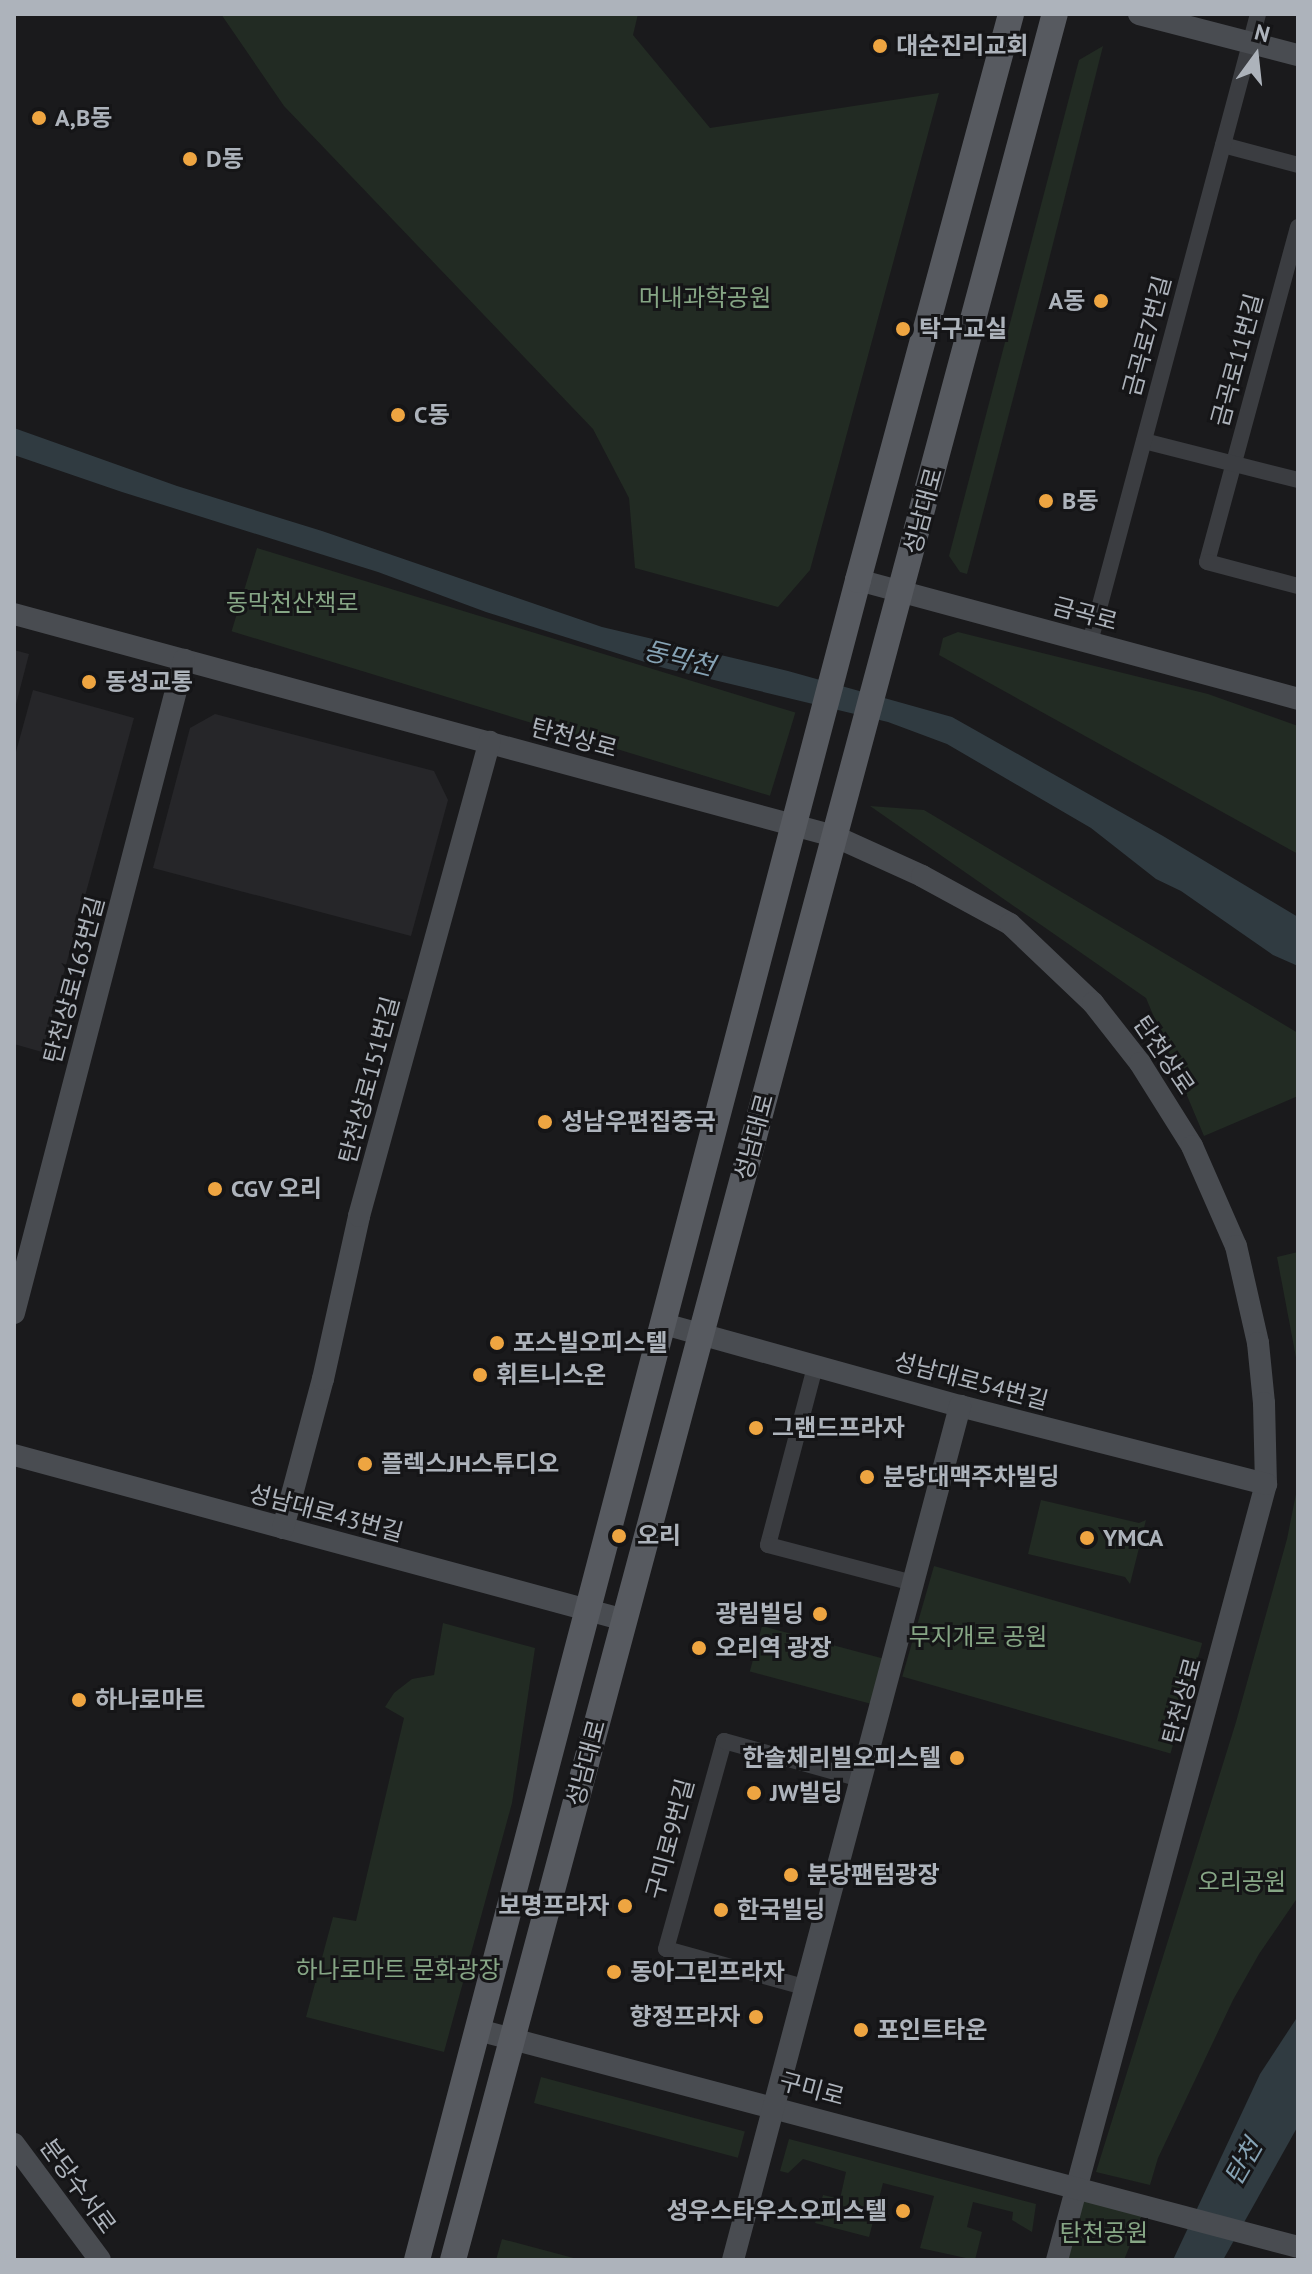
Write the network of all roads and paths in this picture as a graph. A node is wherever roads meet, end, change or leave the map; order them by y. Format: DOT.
graph roads {
  1 [pos="1011,14"];
  2 [pos="1055,14"];
  3 [pos="1139,14"];
  4 [pos="1258,14"];
  5 [pos="1250,42"];
  6 [pos="1298,55"];
  7 [pos="1223,145"];
  8 [pos="1298,165"];
  9 [pos="1298,227"];
  10 [pos="1292,270"];
  11 [pos="1144,441"];
  12 [pos="1234,464"];
  13 [pos="1298,480"];
  14 [pos="858,580"];
  15 [pos="1298,586"];
  16 [pos="901,592"];
  17 [pos="14,614"];
  18 [pos="1090,642"];
  19 [pos="184,660"];
  20 [pos="1298,697"];
  21 [pos="490,742"];
  22 [pos="796,825"];
  23 [pos="834,836"];
  24 [pos="14,1313"];
  25 [pos="664,1324"];
  26 [pos="701,1335"];
  27 [pos="815,1367"];
  28 [pos="960,1406"];
  29 [pos="14,1455"];
  30 [pos="1266,1484"];
  31 [pos="283,1528"];
  32 [pos="913,1583"];
  33 [pos="589,1610"];
  34 [pos="625,1620"];
  35 [pos="860,1779"];
  36 [pos="804,1987"];
  37 [pos="478,2030"];
  38 [pos="512,2040"];
  39 [pos="772,2105"];
  40 [pos="14,2144"];
  41 [pos="1076,2186"];
  42 [pos="1298,2247"];
  43 [pos="100,2260"];
  44 [pos="417,2260"];
  45 [pos="453,2260"];
  46 [pos="733,2260"];
  47 [pos="1057,2260"];
  1 -- 14 [label="main road, 성남대로"];
  2 -- 16 [label="main road, 성남대로"];
  3 -- 5 [label="street"];
  4 -- 5 [label="street, 금곡로7번길"];
  5 -- 6 [label="street"];
  5 -- 7 [label="street, 금곡로7번길"];
  7 -- 8 [label="street"];
  7 -- 11 [label="street, 금곡로7번길"];
  9 -- 10 [label="street, 금곡로11번길"];
  10 -- 12 [label="street, 금곡로11번길"];
  11 -- 12 [label="street, 금곡로11번길"];
  11 -- 18 [label="street, 금곡로7번길"];
  12 -- 13 [label="street, 금곡로11번길"];
  12 -- 15 [label="street, 금곡로11번길"];
  14 -- 16 [label="street, 금곡로"];
  14 -- 22 [label="main road, 성남대로"];
  16 -- 18 [label="street, 금곡로"];
  16 -- 23 [label="main road, 성남대로"];
  17 -- 19 [label="street, 탄천상로"];
  18 -- 20 [label="street, 금곡로"];
  19 -- 21 [label="street, 탄천상로"];
  19 -- 24 [label="street, 탄천상로163번길"];
  21 -- 22 [label="street, 탄천상로"];
  21 -- 31 [label="street, 탄천상로151번길"];
  22 -- 23 [label="street, 탄천상로"];
  22 -- 25 [label="main road, 성남대로"];
  23 -- 26 [label="main road, 성남대로"];
  23 -- 30 [label="street, 탄천상로"];
  25 -- 26 [label="street, 성남대로54번길"];
  25 -- 33 [label="main road, 성남대로"];
  26 -- 27 [label="street, 성남대로54번길"];
  26 -- 34 [label="main road, 성남대로"];
  27 -- 28 [label="street, 성남대로54번길"];
  27 -- 32 [label="street"];
  28 -- 30 [label="street, 성남대로54번길"];
  28 -- 32 [label="street"];
  29 -- 31 [label="street, 성남대로43번길"];
  30 -- 41 [label="street, 탄천상로"];
  31 -- 33 [label="street, 성남대로43번길"];
  32 -- 35 [label="street"];
  33 -- 34 [label="street, 성남대로43번길"];
  33 -- 37 [label="main road, 성남대로"];
  34 -- 38 [label="main road, 성남대로"];
  35 -- 36 [label="street"];
  35 -- 36 [label="street, 구미로9번길"];
  36 -- 39 [label="street"];
  37 -- 38 [label="street, 구미로"];
  37 -- 44 [label="main road, 성남대로"];
  38 -- 39 [label="street, 구미로"];
  38 -- 45 [label="main road, 성남대로"];
  39 -- 41 [label="street, 구미로"];
  39 -- 46 [label="street"];
  40 -- 43 [label="street, 분당수서로"];
  41 -- 42 [label="street, 구미로"];
  41 -- 47 [label="street, 탄천상로"];
}
